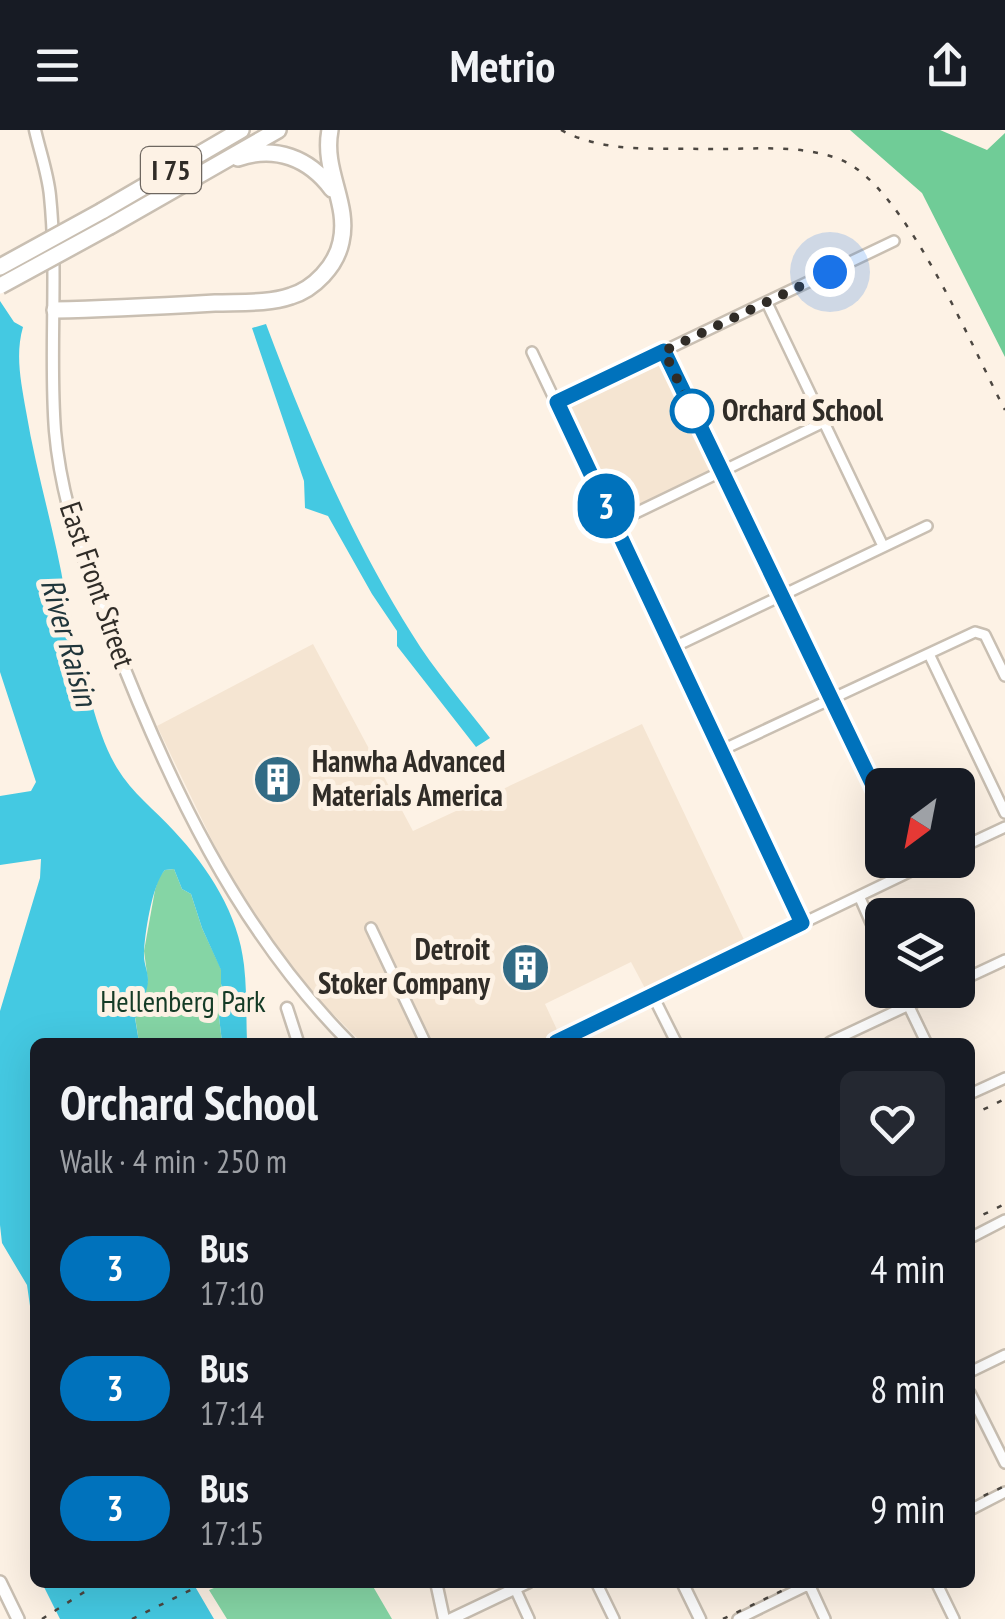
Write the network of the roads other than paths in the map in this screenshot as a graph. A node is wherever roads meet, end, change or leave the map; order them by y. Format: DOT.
graph roads {
  1 [pos="34,130"];
  2 [pos="232,130"];
  3 [pos="242,130"];
  4 [pos="278,130"];
  5 [pos="330,130"];
  6 [pos="197,155"];
  7 [pos="198,176"];
  8 [pos="338,197"];
  9 [pos="106,218"];
  10 [pos="894,241"];
  11 [pos="0,267"];
  12 [pos="0,286"];
  13 [pos="767,302"];
  14 [pos="55,310"];
  15 [pos="664,351"];
  16 [pos="532,352"];
  17 [pos="557,402"];
  18 [pos="824,422"];
  19 [pos="721,471"];
  20 [pos="615,523"];
  21 [pos="927,526"];
  22 [pos="883,546"];
  23 [pos="781,595"];
  24 [pos="674,647"];
  25 [pos="929,654"];
  26 [pos="1005,676"];
  27 [pos="831,700"];
  28 [pos="722,750"];
  29 [pos="865,769"];
  30 [pos="1005,814"];
  31 [pos="1005,828"];
  32 [pos="975,841"];
  33 [pos="891,878"];
  34 [pos="860,898"];
  35 [pos="865,909"];
  36 [pos="802,923"];
  37 [pos="371,928"];
  38 [pos="1005,960"];
  39 [pos="975,974"];
  40 [pos="653,996"];
  41 [pos="287,1008"];
  42 [pos="904,1008"];
  43 [pos="909,1008"];
  44 [pos="297,1038"];
  45 [pos="344,1038"];
  46 [pos="423,1038"];
  47 [pos="564,1038"];
  48 [pos="674,1038"];
  49 [pos="839,1038"];
  50 [pos="924,1038"];
  51 [pos="1005,1078"];
  52 [pos="975,1092"];
  53 [pos="1005,1220"];
  54 [pos="975,1235"];
  55 [pos="1005,1355"];
  56 [pos="975,1370"];
  57 [pos="975,1403"];
  58 [pos="1005,1463"];
  59 [pos="1005,1492"];
  60 [pos="975,1507"];
  61 [pos="0,1582"];
  62 [pos="438,1588"];
  63 [pos="509,1588"];
  64 [pos="514,1588"];
  65 [pos="599,1588"];
  66 [pos="685,1588"];
  67 [pos="801,1588"];
  68 [pos="813,1588"];
  69 [pos="939,1588"];
  70 [pos="18,1619"];
  71 [pos="448,1619"];
  72 [pos="529,1619"];
  73 [pos="614,1619"];
  74 [pos="700,1619"];
  75 [pos="738,1619"];
  76 [pos="825,1619"];
  77 [pos="954,1619"];
  1 -- 14 [label="street, East Front Street"];
  2 -- 6 [label="highway"];
  3 -- 6 [label="highway, I 75"];
  4 -- 7 [label="highway, I 75"];
  5 -- 8 [label="highway"];
  6 -- 9 [label="highway, I 75"];
  7 -- 8 [label="highway"];
  7 -- 9 [label="highway, I 75"];
  8 -- 14 [label="highway"];
  9 -- 11 [label="highway, I 75, bridge"];
  9 -- 12 [label="highway, I 75, bridge"];
  10 -- 13 [label="street"];
  13 -- 15 [label="street"];
  13 -- 18 [label="street"];
  14 -- 45 [label="street, East Front Street"];
  15 -- 17 [label="street"];
  15 -- 19 [label="street"];
  16 -- 17 [label="street"];
  17 -- 20 [label="street"];
  18 -- 19 [label="street"];
  18 -- 22 [label="street"];
  19 -- 20 [label="street"];
  19 -- 23 [label="street"];
  20 -- 24 [label="street"];
  21 -- 22 [label="street"];
  22 -- 23 [label="street"];
  23 -- 24 [label="street"];
  23 -- 27 [label="street"];
  24 -- 28 [label="street"];
  25 -- 26 [label="street"];
  25 -- 27 [label="street"];
  25 -- 30 [label="street"];
  27 -- 28 [label="street"];
  27 -- 29 [label="street"];
  28 -- 36 [label="street"];
  31 -- 32 [label="street"];
  33 -- 34 [label="street"];
  34 -- 35 [label="street"];
  34 -- 36 [label="street"];
  36 -- 40 [label="street"];
  37 -- 46 [label="street"];
  38 -- 39 [label="street"];
  40 -- 47 [label="street"];
  40 -- 48 [label="street"];
  41 -- 44 [label="street"];
  42 -- 49 [label="street"];
  43 -- 50 [label="street"];
  51 -- 52 [label="street"];
  53 -- 54 [label="street"];
  55 -- 56 [label="street"];
  57 -- 58 [label="street"];
  59 -- 60 [label="street"];
  61 -- 70 [label="main road"];
  62 -- 71 [label="street"];
  63 -- 71 [label="street"];
  64 -- 72 [label="street"];
  65 -- 73 [label="street"];
  66 -- 74 [label="street"];
  67 -- 75 [label="street"];
  68 -- 76 [label="street"];
  69 -- 77 [label="street"];
}
